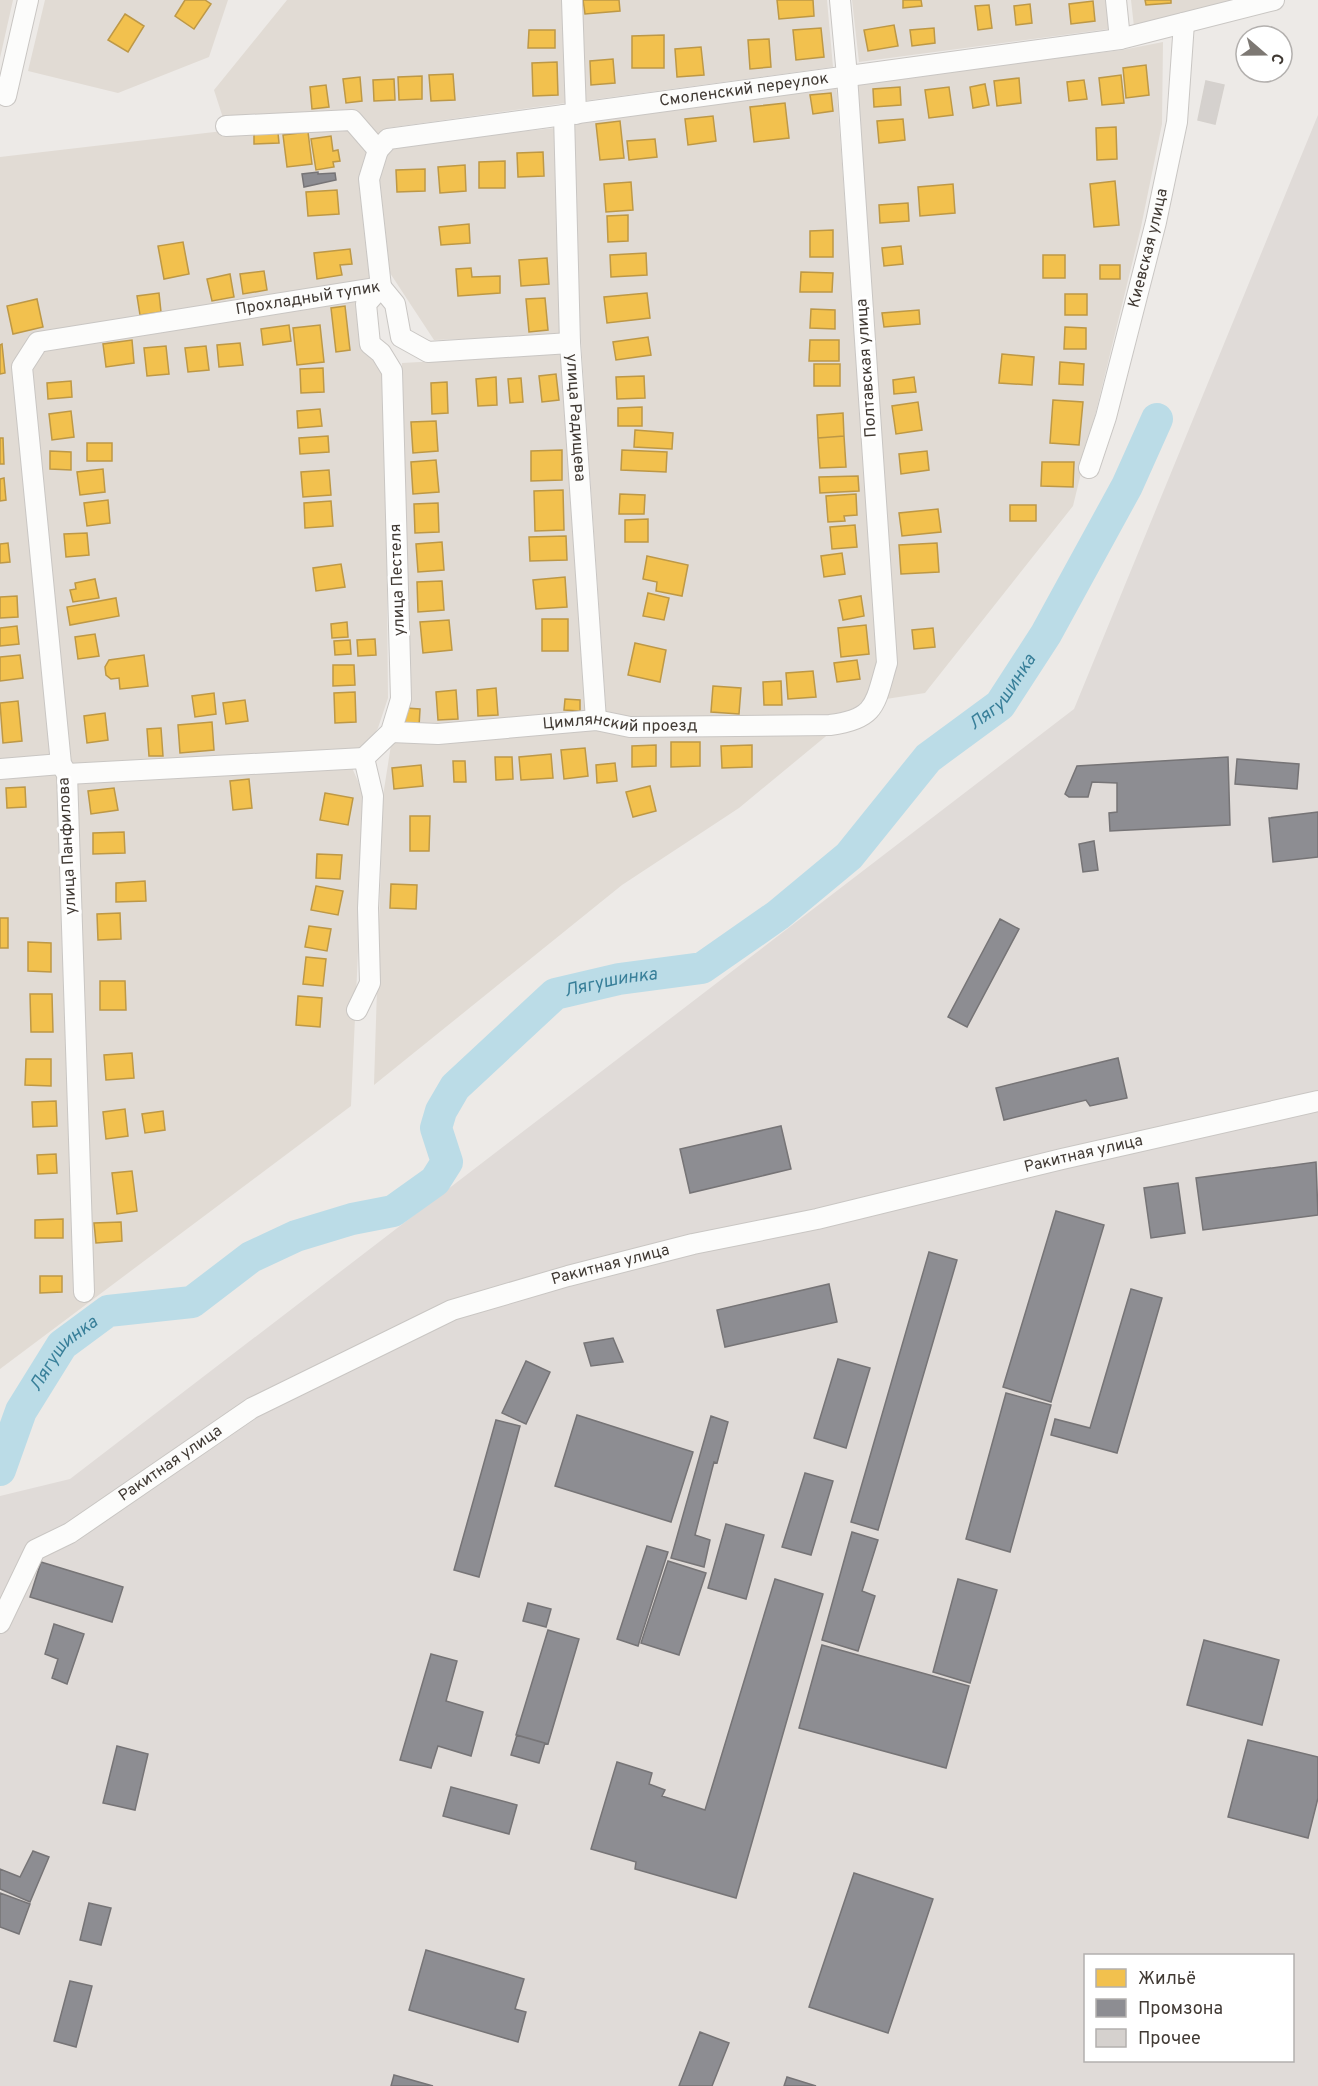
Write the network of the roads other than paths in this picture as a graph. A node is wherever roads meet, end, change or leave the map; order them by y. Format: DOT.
graph roads {
  1 [pos="28,0"];
  2 [pos="572,0"];
  3 [pos="840,0"];
  4 [pos="1116,0"];
  5 [pos="1274,0"];
  6 [pos="1184,23"];
  7 [pos="1120,39"];
  8 [pos="847,76"];
  9 [pos="6,96"];
  10 [pos="570,115"];
  11 [pos="226,126"];
  12 [pos="378,150"];
  13 [pos="381,287"];
  14 [pos="570,343"];
  15 [pos="392,353"];
  16 [pos="22,367"];
  17 [pos="1089,468"];
  18 [pos="596,720"];
  19 [pos="850,723"];
  20 [pos="391,732"];
  21 [pos="364,758"];
  22 [pos="0,769"];
  23 [pos="64,769"];
  24 [pos="357,1010"];
  25 [pos="1318,1101"];
  26 [pos="84,1292"];
  27 [pos="0,1623"];
  1 -- 9 [label="street"];
  2 -- 10 [label="street, улица Радищева"];
  3 -- 8 [label="street, Полтавская улица"];
  4 -- 7 [label="street"];
  5 -- 6 [label="street, Смоленский переулок"];
  6 -- 7 [label="street, Смоленский переулок"];
  6 -- 17 [label="street, Киевская улица"];
  7 -- 8 [label="street, Смоленский переулок"];
  8 -- 10 [label="street, Смоленский переулок"];
  8 -- 19 [label="street, Полтавская улица"];
  10 -- 12 [label="street, Смоленский переулок"];
  10 -- 14 [label="street, улица Радищева"];
  11 -- 12 [label="street"];
  12 -- 13 [label="street"];
  13 -- 15 [label="street, Прохладный тупик"];
  13 -- 15 [label="street, улица Пестеля"];
  13 -- 16 [label="street, Прохладный тупик"];
  14 -- 15 [label="street"];
  14 -- 18 [label="street, улица Радищева"];
  15 -- 20 [label="street, улица Пестеля"];
  16 -- 23 [label="street, улица Панфилова"];
  18 -- 19 [label="street, Цимлянский проезд"];
  18 -- 20 [label="street, Цимлянский проезд"];
  20 -- 21 [label="street, улица Пестеля"];
  21 -- 23 [label="street"];
  21 -- 24 [label="street"];
  22 -- 23 [label="street"];
  23 -- 26 [label="street, улица Панфилова"];
  25 -- 27 [label="street, Ракитная улица"];
}
